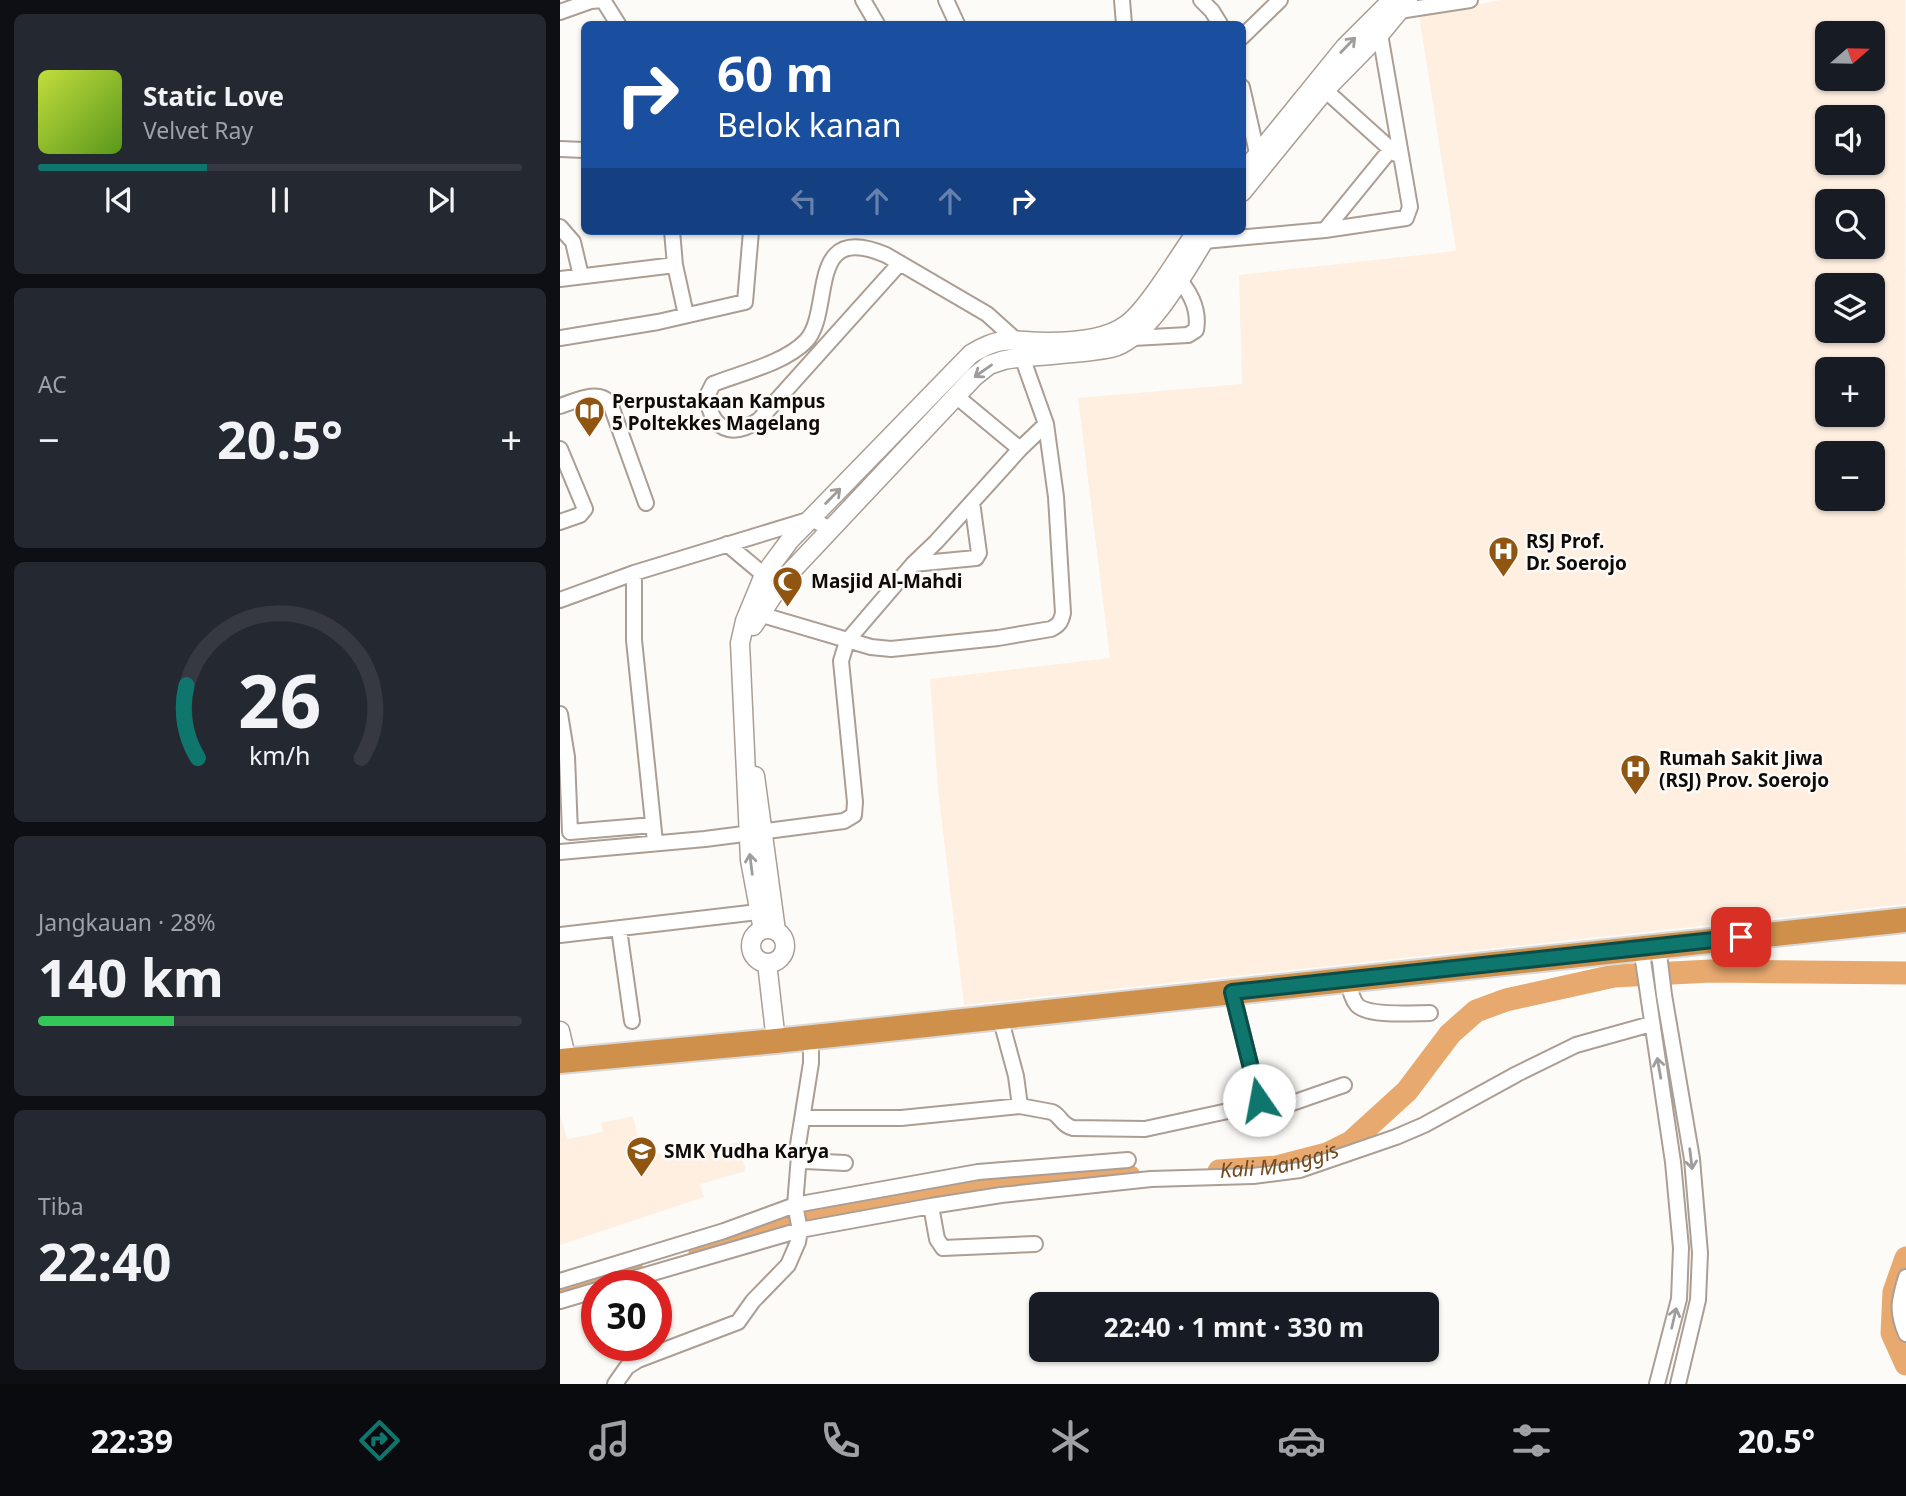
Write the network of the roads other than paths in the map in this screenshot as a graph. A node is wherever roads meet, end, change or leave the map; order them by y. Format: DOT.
graph roads {
  1 [pos="603,0"];
  2 [pos="863,0"];
  3 [pos="946,0"];
  4 [pos="1122,0"];
  5 [pos="1201,0"];
  6 [pos="1280,0"];
  7 [pos="1470,0"];
  8 [pos="1454,1"];
  9 [pos="1400,4"];
  10 [pos="560,12"];
  11 [pos="616,21"];
  12 [pos="875,21"];
  13 [pos="956,21"];
  14 [pos="1124,21"];
  15 [pos="1218,21"];
  16 [pos="1376,28"];
  17 [pos="1246,33"];
  18 [pos="1325,90"];
  19 [pos="1246,105"];
  20 [pos="560,149"];
  21 [pos="581,150"];
  22 [pos="1257,153"];
  23 [pos="1396,154"];
  24 [pos="560,159"];
  25 [pos="1246,168"];
  26 [pos="1246,187"];
  27 [pos="560,227"];
  28 [pos="1325,230"];
  29 [pos="1246,233"];
  30 [pos="672,235"];
  31 [pos="751,235"];
  32 [pos="1201,235"];
  33 [pos="900,263"];
  34 [pos="675,265"];
  35 [pos="1174,275"];
  36 [pos="581,276"];
  37 [pos="560,279"];
  38 [pos="686,315"];
  39 [pos="560,338"];
  40 [pos="1133,338"];
  41 [pos="1018,349"];
  42 [pos="956,396"];
  43 [pos="560,406"];
  44 [pos="1046,424"];
  45 [pos="1020,449"];
  46 [pos="560,450"];
  47 [pos="972,502"];
  48 [pos="646,503"];
  49 [pos="811,519"];
  50 [pos="560,522"];
  51 [pos="831,529"];
  52 [pos="727,544"];
  53 [pos="912,564"];
  54 [pos="634,573"];
  55 [pos="764,575"];
  56 [pos="560,600"];
  57 [pos="759,614"];
  58 [pos="847,641"];
  59 [pos="560,714"];
  60 [pos="653,825"];
  61 [pos="755,831"];
  62 [pos="565,833"];
  63 [pos="655,842"];
  64 [pos="560,852"];
  65 [pos="758,912"];
  66 [pos="1906,920"];
  67 [pos="620,929"];
  68 [pos="769,931"];
  69 [pos="560,935"];
  70 [pos="1650,956"];
  71 [pos="767,963"];
  72 [pos="1348,979"];
  73 [pos="1232,992"];
  74 [pos="1430,1013"];
  75 [pos="1000,1017"];
  76 [pos="632,1021"];
  77 [pos="1651,1024"];
  78 [pos="560,1031"];
  79 [pos="811,1037"];
  80 [pos="776,1041"];
  81 [pos="564,1061"];
  82 [pos="1344,1085"];
  83 [pos="1680,1087"];
  84 [pos="1663,1093"];
  85 [pos="1256,1104"];
  86 [pos="1020,1106"];
  87 [pos="804,1118"];
  88 [pos="799,1156"];
  89 [pos="1128,1160"];
  90 [pos="845,1163"];
  91 [pos="931,1206"];
  92 [pos="795,1207"];
  93 [pos="799,1228"];
  94 [pos="1035,1244"];
  95 [pos="661,1270"];
  96 [pos="1906,1277"];
  97 [pos="560,1280"];
  98 [pos="581,1295"];
  99 [pos="560,1301"];
  100 [pos="1902,1316"];
  101 [pos="1906,1334"];
  102 [pos="615,1384"];
  103 [pos="1657,1384"];
  104 [pos="1678,1384"];
  1 -- 10 [label="street"];
  1 -- 11 [label="street"];
  2 -- 12 [label="street"];
  3 -- 13 [label="street"];
  4 -- 14 [label="street"];
  5 -- 15 [label="street"];
  6 -- 17 [label="street"];
  7 -- 8 [label="street"];
  8 -- 9 [label="street"];
  9 -- 16 [label="street"];
  16 -- 18 [label="street"];
  22 -- 16 [label="street, one-way"];
  16 -- 23 [label="street"];
  18 -- 23 [label="street"];
  18 -- 26 [label="street"];
  19 -- 22 [label="street"];
  20 -- 21 [label="street"];
  20 -- 24 [label="street"];
  22 -- 25 [label="street"];
  23 -- 28 [label="street"];
  23 -- 28 [label="street"];
  27 -- 36 [label="street"];
  28 -- 29 [label="street"];
  30 -- 34 [label="street"];
  31 -- 38 [label="street"];
  32 -- 35 [label="street"];
  33 -- 33 [label="street"];
  33 -- 41 [label="street"];
  34 -- 36 [label="street"];
  34 -- 38 [label="street"];
  35 -- 40 [label="street"];
  35 -- 40 [label="street"];
  35 -- 41 [label="street"];
  36 -- 37 [label="street"];
  38 -- 39 [label="street"];
  40 -- 41 [label="street"];
  41 -- 42 [label="street, one-way"];
  41 -- 44 [label="street"];
  49 -- 41 [label="street, one-way"];
  42 -- 45 [label="street"];
  42 -- 51 [label="street"];
  43 -- 48 [label="street"];
  44 -- 45 [label="street"];
  44 -- 58 [label="street"];
  45 -- 47 [label="street"];
  46 -- 50 [label="street"];
  47 -- 53 [label="street"];
  47 -- 53 [label="street"];
  49 -- 51 [label="street"];
  49 -- 52 [label="street"];
  49 -- 55 [label="street"];
  51 -- 57 [label="street"];
  52 -- 54 [label="street"];
  52 -- 55 [label="street"];
  53 -- 58 [label="street"];
  54 -- 56 [label="street"];
  54 -- 60 [label="street"];
  55 -- 61 [label="street"];
  57 -- 58 [label="street"];
  57 -- 61 [label="street"];
  58 -- 61 [label="street"];
  59 -- 62 [label="street"];
  60 -- 62 [label="street"];
  60 -- 63 [label="street"];
  61 -- 63 [label="street"];
  65 -- 61 [label="street, one-way"];
  61 -- 68 [label="street"];
  63 -- 64 [label="street"];
  65 -- 67 [label="street"];
  65 -- 68 [label="street"];
  66 -- 70 [label="highway"];
  67 -- 69 [label="street"];
  67 -- 76 [label="street"];
  68 -- 71 [label="street"];
  68 -- 71 [label="street"];
  70 -- 72 [label="highway"];
  70 -- 77 [label="street"];
  70 -- 83 [label="street"];
  71 -- 80 [label="street"];
  72 -- 73 [label="highway"];
  72 -- 74 [label="street"];
  73 -- 75 [label="highway"];
  73 -- 85 [label="street"];
  75 -- 79 [label="highway"];
  75 -- 86 [label="street"];
  84 -- 77 [label="street, one-way"];
  77 -- 91 [label="street"];
  78 -- 81 [label="street"];
  79 -- 80 [label="highway"];
  79 -- 87 [label="street"];
  80 -- 81 [label="highway"];
  82 -- 85 [label="street"];
  83 -- 84 [label="street"];
  83 -- 104 [label="street, one-way"];
  103 -- 84 [label="street, one-way"];
  85 -- 86 [label="street"];
  86 -- 87 [label="street"];
  87 -- 88 [label="street"];
  88 -- 90 [label="street"];
  88 -- 92 [label="street"];
  89 -- 92 [label="street"];
  91 -- 93 [label="street"];
  91 -- 94 [label="street"];
  92 -- 93 [label="street"];
  92 -- 97 [label="street"];
  93 -- 95 [label="street"];
  93 -- 102 [label="street"];
  96 -- 100 [label="street"];
  98 -- 99 [label="street"];
  100 -- 101 [label="street"];
}
